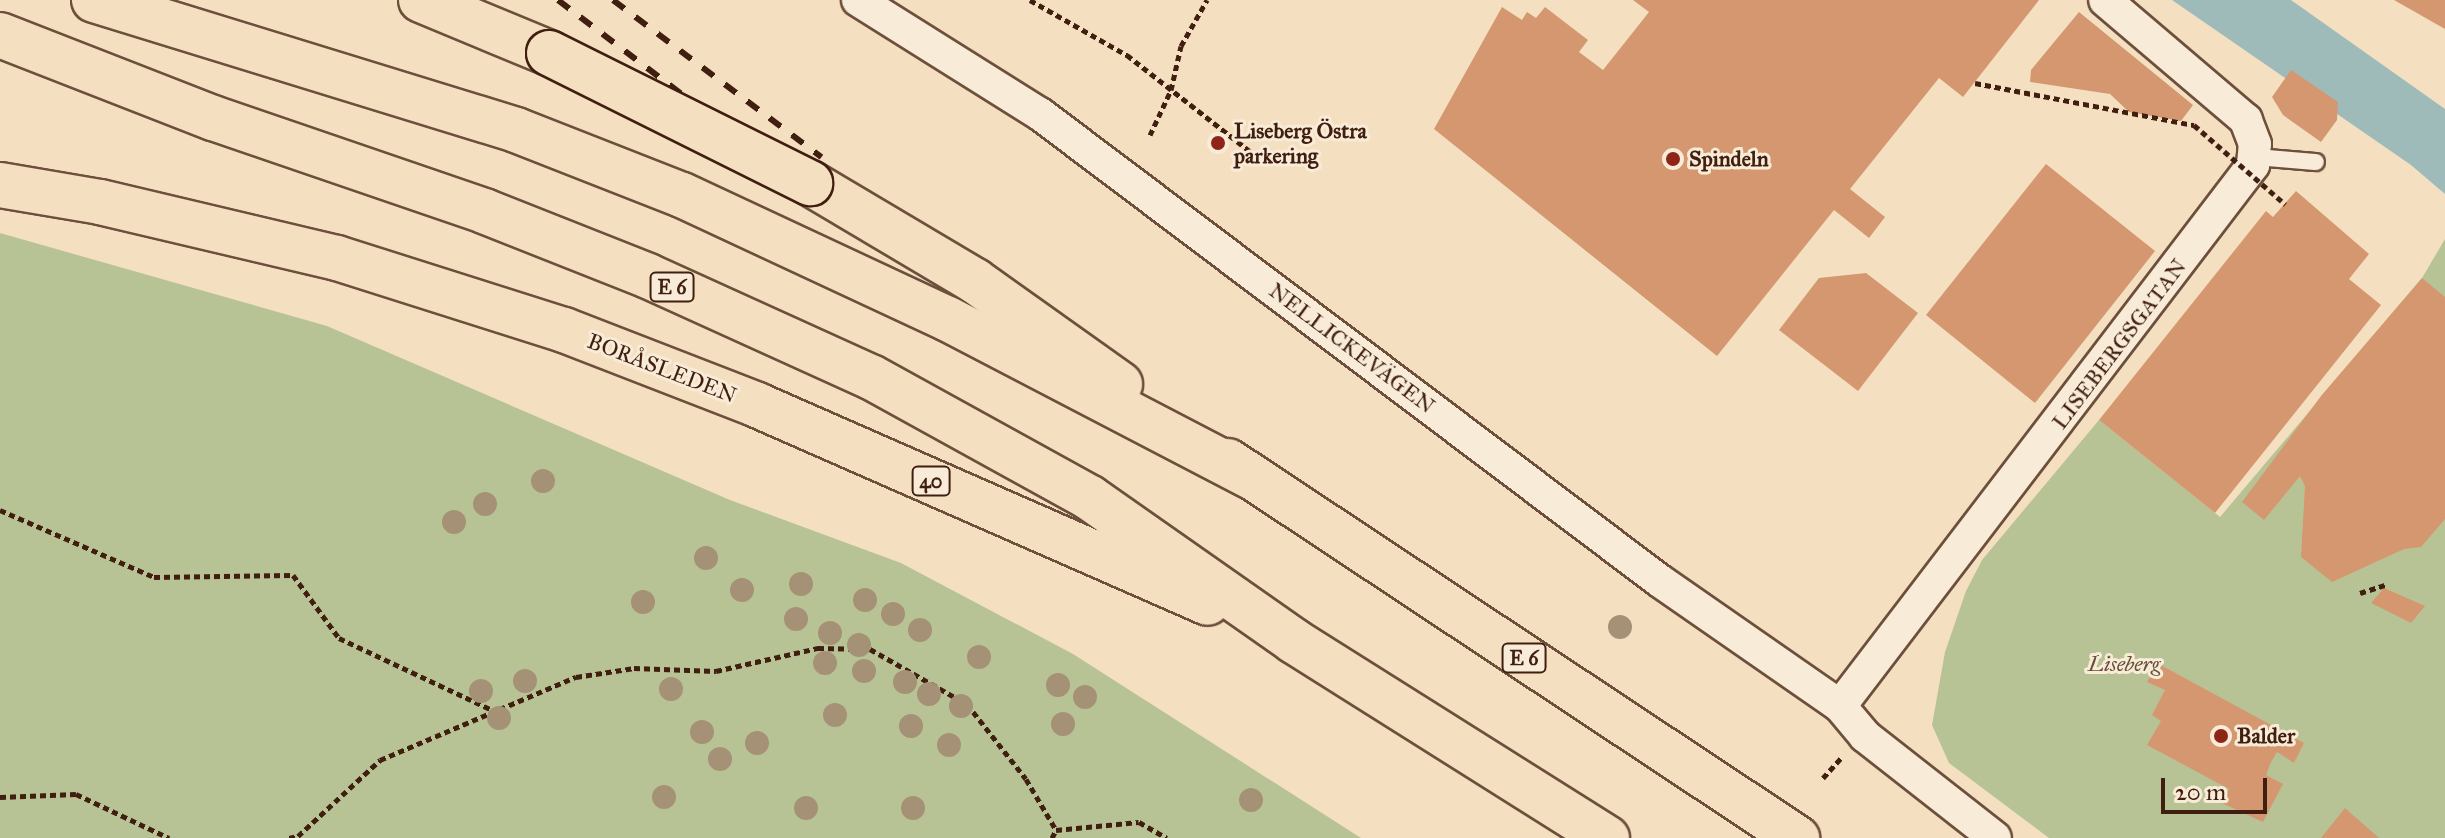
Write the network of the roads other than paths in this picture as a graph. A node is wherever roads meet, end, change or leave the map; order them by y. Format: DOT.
graph roads {
  1 [pos="94,0"];
  2 [pos="421,0"];
  3 [pos="858,0"];
  4 [pos="2105,0"];
  5 [pos="0,35"];
  6 [pos="2255,157"];
  7 [pos="2316,162"];
  8 [pos="0,185"];
  9 [pos="1251,477"];
  10 [pos="1294,641"];
  11 [pos="1840,706"];
  12 [pos="1607,838"];
  13 [pos="1797,838"];
  14 [pos="1995,838"];
  1 -- 9 [label="highway, E 6"];
  2 -- 9 [label="highway, bridge"];
  3 -- 11 [label="street, NELLICKEVÄGEN"];
  4 -- 6 [label="street"];
  5 -- 10 [label="highway, E 6"];
  6 -- 7 [label="lane"];
  6 -- 11 [label="street, LISEBERGSGATAN"];
  8 -- 10 [label="highway, BORÅSLEDEN / 40"];
  9 -- 13 [label="highway, E 6"];
  10 -- 12 [label="highway, E 6"];
  11 -- 14 [label="street, NELLICKEVÄGEN"];
}
